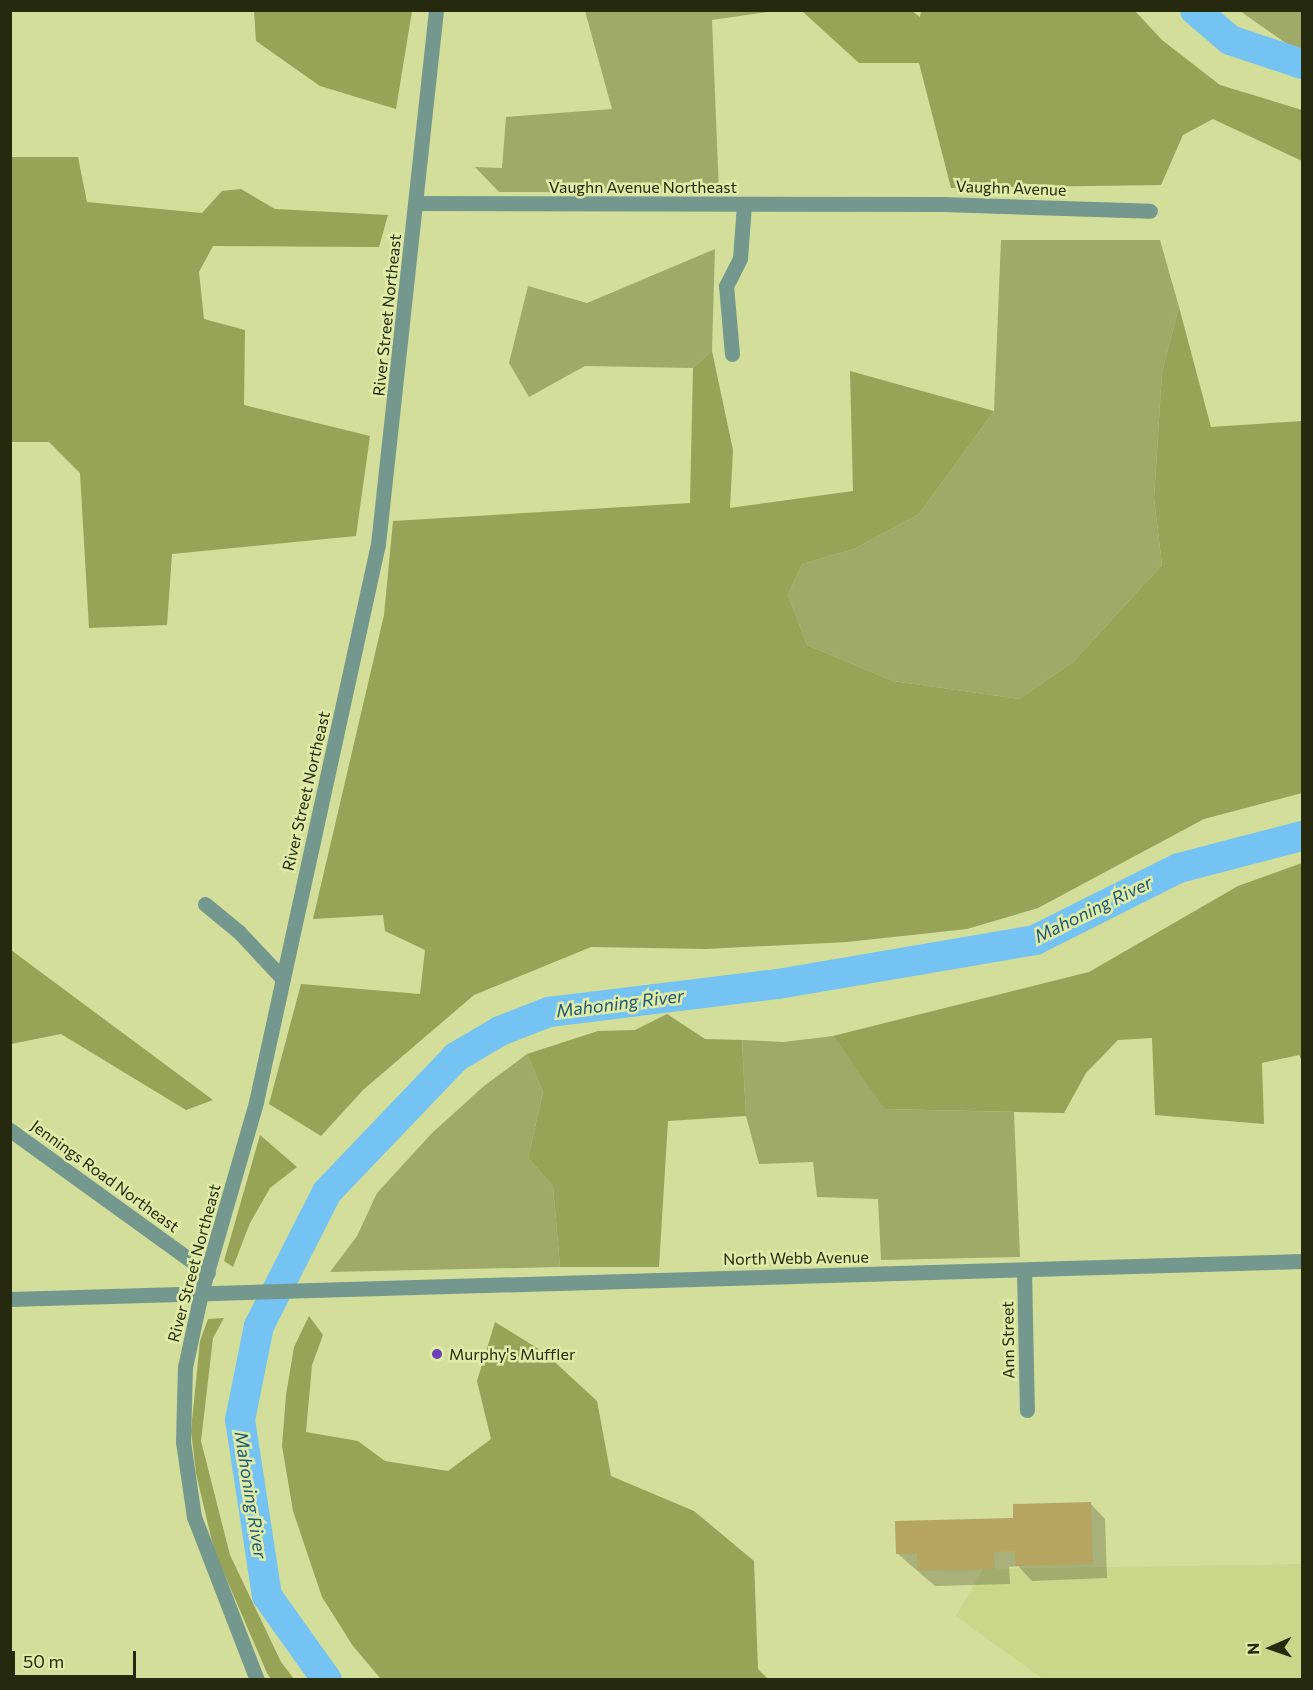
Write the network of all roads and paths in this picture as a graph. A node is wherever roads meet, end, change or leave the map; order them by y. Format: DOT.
graph roads {
  1 [pos="436,10"];
  2 [pos="415,203"];
  3 [pos="871,204"];
  4 [pos="744,205"];
  5 [pos="1150,211"];
  6 [pos="732,354"];
  7 [pos="205,904"];
  8 [pos="284,980"];
  9 [pos="10,1130"];
  10 [pos="1302,1262"];
  11 [pos="1024,1270"];
  12 [pos="208,1273"];
  13 [pos="201,1293"];
  14 [pos="10,1299"];
  15 [pos="1027,1410"];
  16 [pos="257,1680"];
  1 -- 2 [label="street, River Street Northeast"];
  2 -- 4 [label="street, Vaughn Avenue Northeast"];
  2 -- 8 [label="street, River Street Northeast"];
  3 -- 4 [label="street, Vaughn Avenue Northeast"];
  3 -- 5 [label="street, Vaughn Avenue"];
  4 -- 6 [label="street"];
  7 -- 8 [label="street"];
  8 -- 12 [label="street, River Street Northeast"];
  9 -- 12 [label="street, Jennings Road Northeast"];
  10 -- 11 [label="street, North Webb Avenue"];
  11 -- 13 [label="street, North Webb Avenue"];
  11 -- 15 [label="street, Ann Street"];
  12 -- 13 [label="street, River Street Northeast"];
  13 -- 14 [label="street, North Webb Avenue"];
  13 -- 16 [label="street, River Street Northeast"];
}
